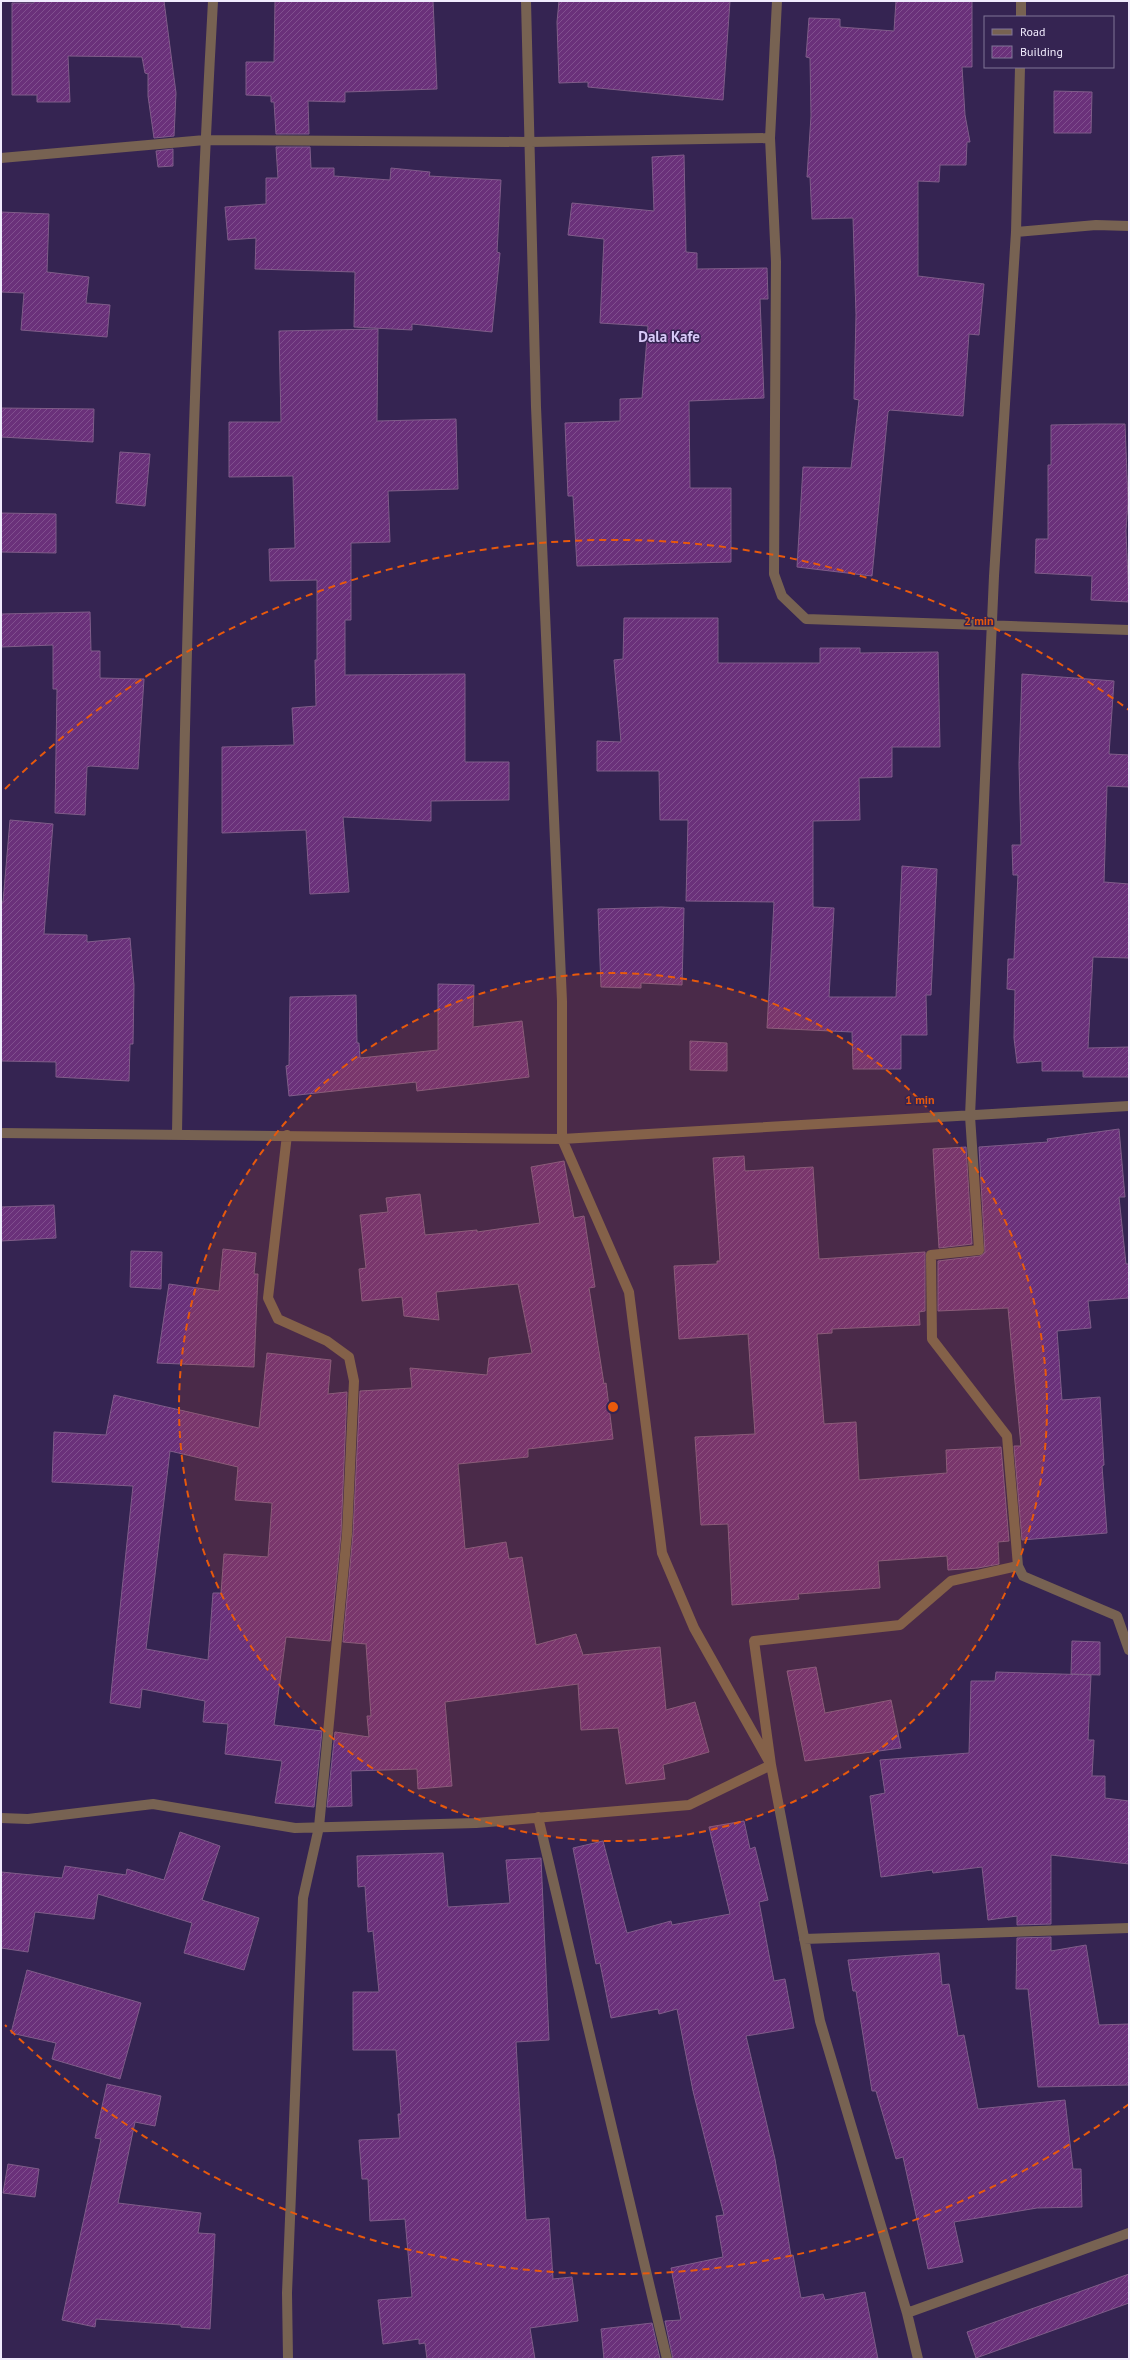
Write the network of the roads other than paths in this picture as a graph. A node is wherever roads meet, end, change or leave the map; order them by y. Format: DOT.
graph roads {
  1 [pos="213,1"];
  2 [pos="526,1"];
  3 [pos="777,1"];
  4 [pos="1021,1"];
  5 [pos="1021,16"];
  6 [pos="1020,68"];
  7 [pos="770,138"];
  8 [pos="205,140"];
  9 [pos="530,142"];
  10 [pos="1,158"];
  11 [pos="1129,226"];
  12 [pos="1016,232"];
  13 [pos="991,625"];
  14 [pos="1129,630"];
  15 [pos="1129,1106"];
  16 [pos="970,1116"];
  17 [pos="1,1133"];
  18 [pos="177,1134"];
  19 [pos="287,1135"];
  20 [pos="562,1139"];
  21 [pos="1018,1566"];
  22 [pos="1129,1650"];
  23 [pos="771,1765"];
  24 [pos="538,1817"];
  25 [pos="1,1818"];
  26 [pos="319,1827"];
  27 [pos="1129,1928"];
  28 [pos="804,1939"];
  29 [pos="1129,2233"];
  30 [pos="907,2313"];
  31 [pos="288,2359"];
  32 [pos="666,2359"];
  33 [pos="918,2359"];
  1 -- 8 [label="street"];
  2 -- 9 [label="street"];
  3 -- 7 [label="street"];
  4 -- 5 [label="street"];
  6 -- 12 [label="street"];
  7 -- 9 [label="street"];
  7 -- 13 [label="street"];
  8 -- 9 [label="street"];
  8 -- 10 [label="street"];
  8 -- 18 [label="street"];
  9 -- 20 [label="street"];
  11 -- 12 [label="street"];
  12 -- 13 [label="street"];
  13 -- 14 [label="street"];
  13 -- 16 [label="street"];
  15 -- 16 [label="street"];
  16 -- 20 [label="street"];
  16 -- 21 [label="street"];
  17 -- 18 [label="street"];
  18 -- 19 [label="street"];
  19 -- 20 [label="street"];
  19 -- 26 [label="street"];
  20 -- 23 [label="street"];
  21 -- 22 [label="street"];
  21 -- 23 [label="street"];
  23 -- 24 [label="street"];
  23 -- 28 [label="street"];
  24 -- 26 [label="street"];
  24 -- 32 [label="street"];
  25 -- 26 [label="street"];
  26 -- 31 [label="street"];
  27 -- 28 [label="street"];
  28 -- 30 [label="street"];
  29 -- 30 [label="street"];
  30 -- 33 [label="street"];
}
